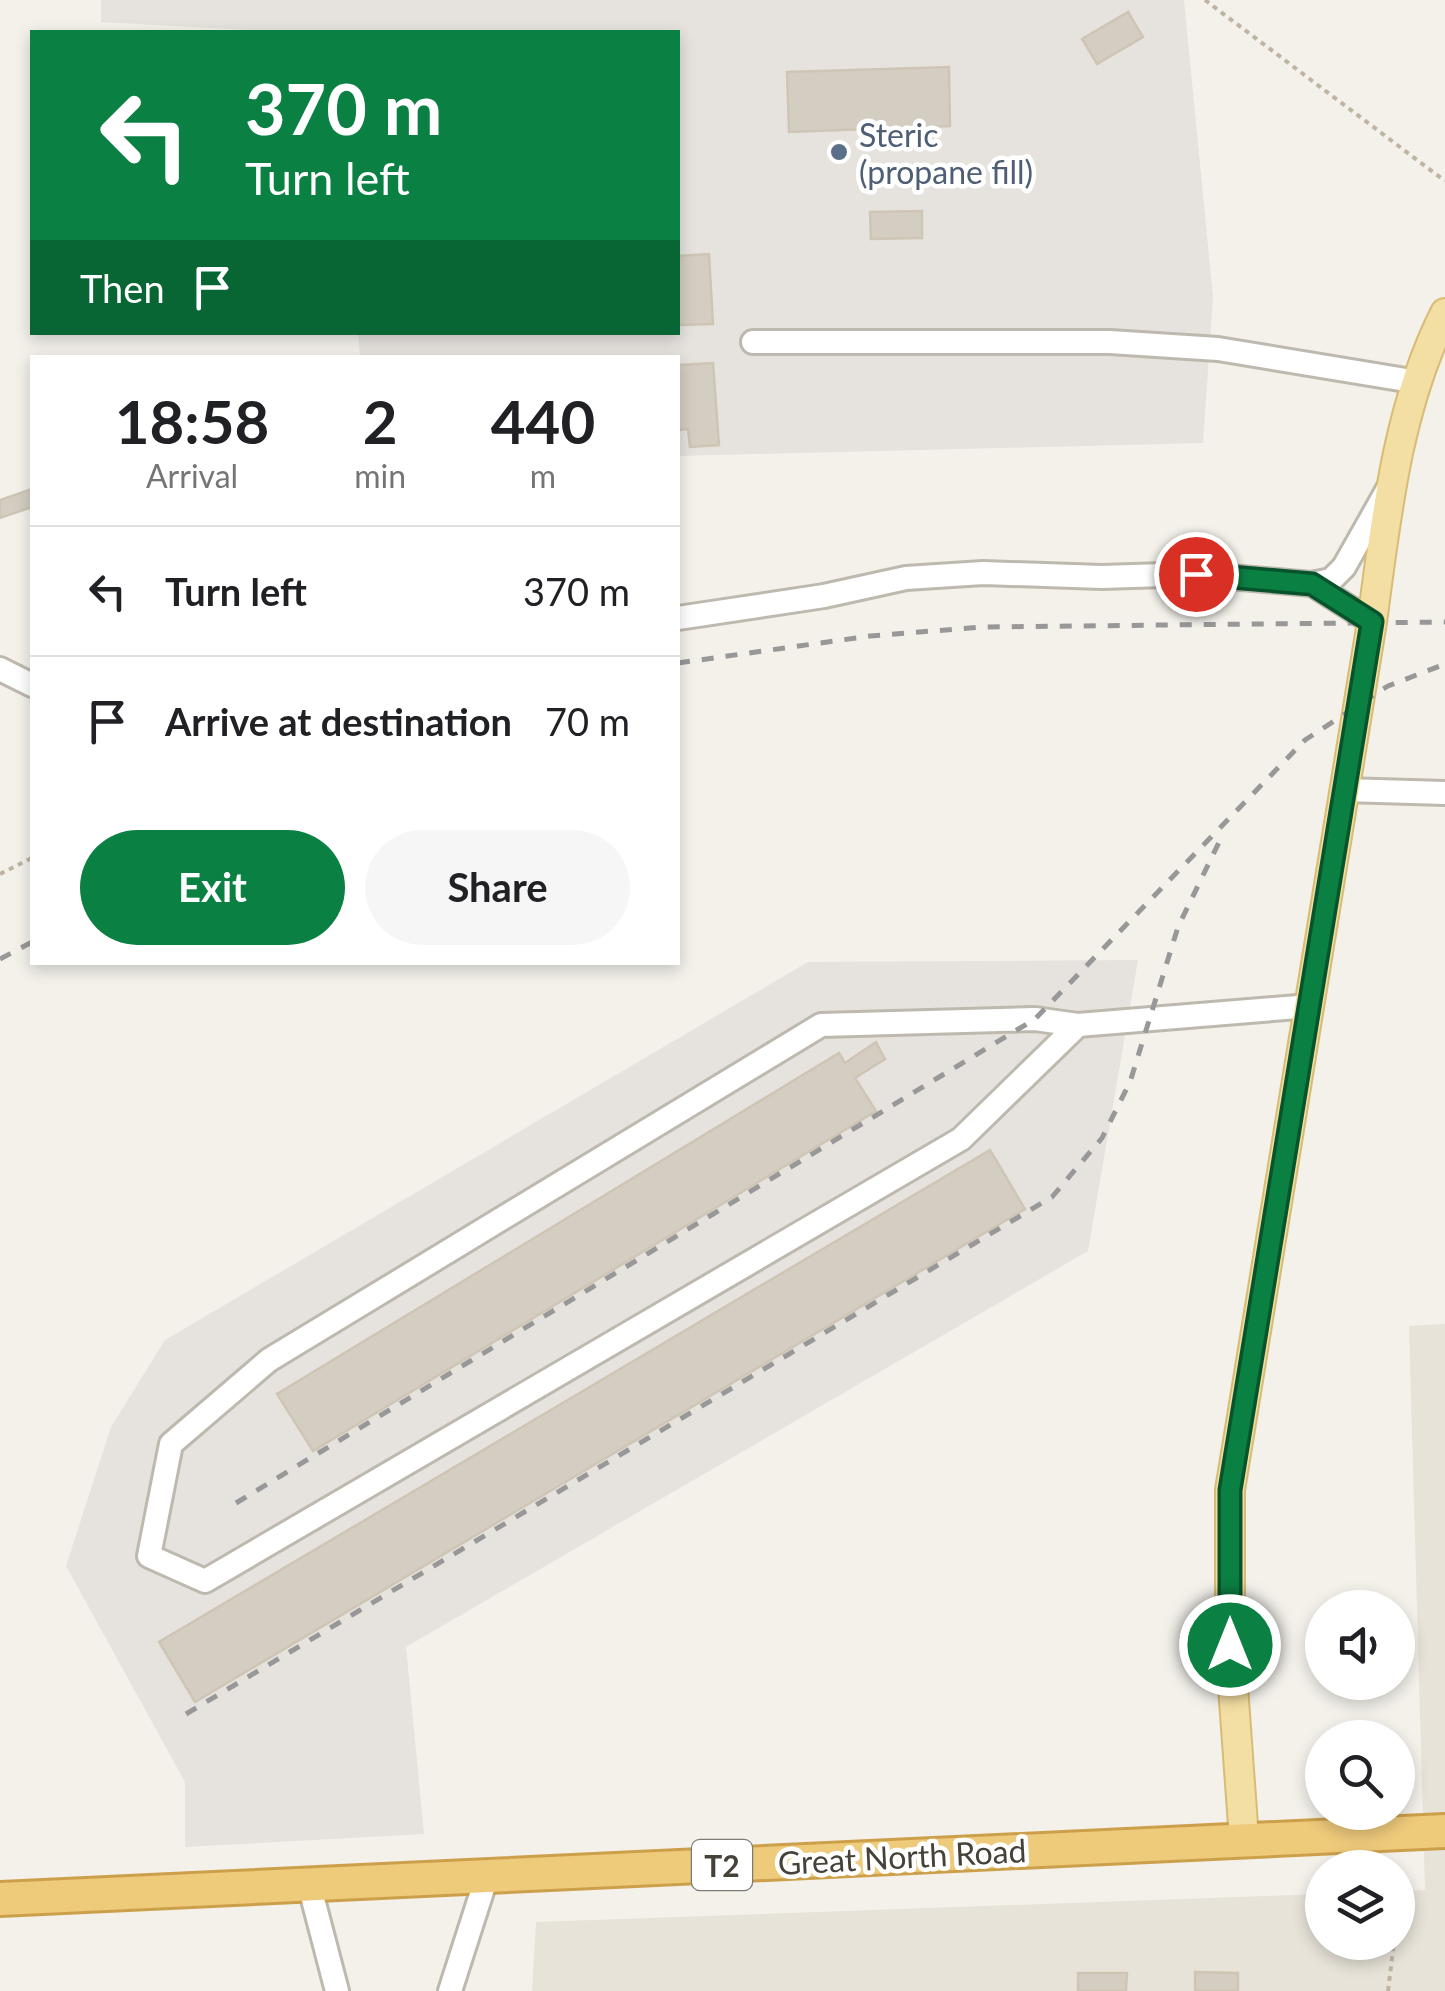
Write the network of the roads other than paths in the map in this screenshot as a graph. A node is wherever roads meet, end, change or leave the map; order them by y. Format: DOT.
graph roads {
  1 [pos="1445,313"];
  2 [pos="754,342"];
  3 [pos="1418,382"];
  4 [pos="1390,486"];
  5 [pos="1312,584"];
  6 [pos="680,618"];
  7 [pos="1372,622"];
  8 [pos="0,669"];
  9 [pos="30,684"];
  10 [pos="1344,790"];
  11 [pos="1445,792"];
  12 [pos="1310,1006"];
  13 [pos="1078,1024"];
  14 [pos="1445,1831"];
  15 [pos="1244,1839"];
  16 [pos="487,1876"];
  17 [pos="309,1884"];
  18 [pos="0,1899"];
  19 [pos="338,1991"];
  20 [pos="450,1991"];
  1 -- 3 [label="main road"];
  2 -- 3 [label="street"];
  3 -- 4 [label="main road"];
  4 -- 5 [label="street"];
  4 -- 7 [label="main road"];
  5 -- 6 [label="street"];
  5 -- 7 [label="street"];
  7 -- 10 [label="main road"];
  8 -- 9 [label="street"];
  10 -- 11 [label="street"];
  10 -- 12 [label="main road"];
  12 -- 13 [label="street"];
  12 -- 15 [label="main road"];
  13 -- 13 [label="street"];
  14 -- 15 [label="highway, Great North Road / T2"];
  15 -- 16 [label="highway, Great North Road / T2"];
  16 -- 17 [label="highway, Great North Road / T2"];
  16 -- 20 [label="street"];
  17 -- 18 [label="highway, Great North Road / T2"];
  17 -- 19 [label="street"];
}
